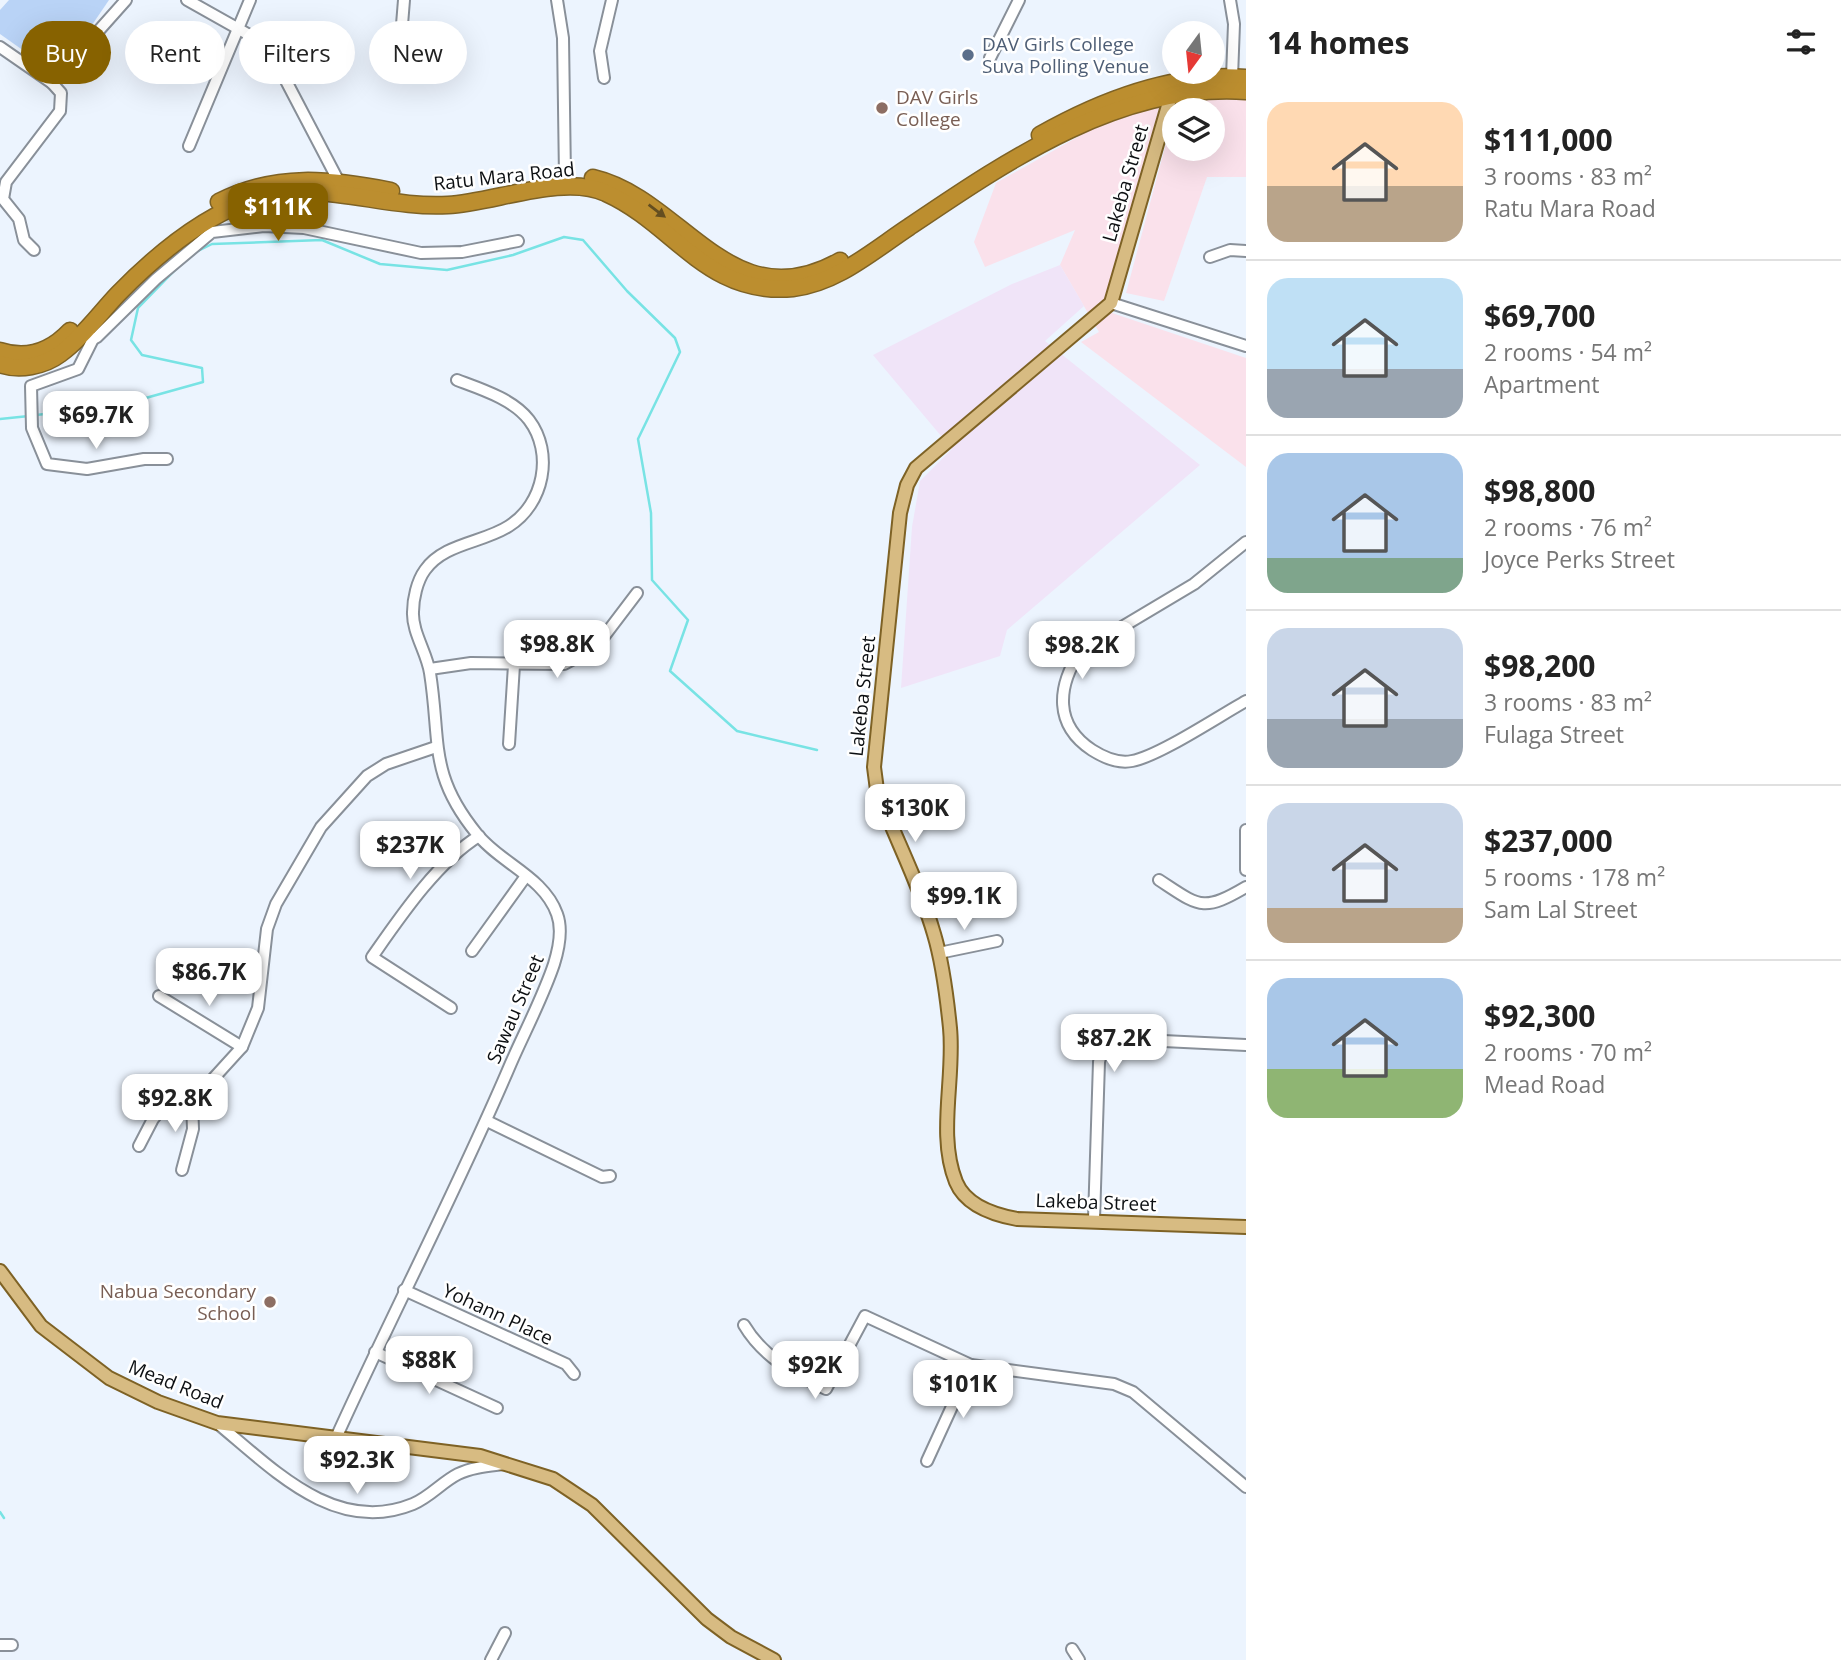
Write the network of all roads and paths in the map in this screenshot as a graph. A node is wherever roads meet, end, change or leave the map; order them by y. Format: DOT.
graph roads {
  1 [pos="126,0"];
  2 [pos="187,0"];
  3 [pos="250,0"];
  4 [pos="404,0"];
  5 [pos="557,0"];
  6 [pos="612,0"];
  7 [pos="1019,0"];
  8 [pos="1229,0"];
  9 [pos="107,21"];
  10 [pos="402,21"];
  11 [pos="236,27"];
  12 [pos="0,47"];
  13 [pos="990,58"];
  14 [pos="21,62"];
  15 [pos="604,78"];
  16 [pos="53,84"];
  17 [pos="1239,84"];
  18 [pos="1172,89"];
  19 [pos="189,146"];
  20 [pos="328,160"];
  21 [pos="565,177"];
  22 [pos="318,180"];
  23 [pos="339,182"];
  24 [pos="518,241"];
  25 [pos="34,250"];
  26 [pos="1246,251"];
  27 [pos="1210,257"];
  28 [pos="1111,303"];
  29 [pos="88,336"];
  30 [pos="1246,346"];
  31 [pos="0,351"];
  32 [pos="0,364"];
  33 [pos="457,380"];
  34 [pos="167,459"];
  35 [pos="1246,542"];
  36 [pos="637,593"];
  37 [pos="514,665"];
  38 [pos="430,669"];
  39 [pos="1246,701"];
  40 [pos="509,744"];
  41 [pos="436,747"];
  42 [pos="1246,831"];
  43 [pos="479,836"];
  44 [pos="1246,870"];
  45 [pos="526,876"];
  46 [pos="1159,880"];
  47 [pos="1246,887"];
  48 [pos="997,941"];
  49 [pos="472,951"];
  50 [pos="939,953"];
  51 [pos="159,996"];
  52 [pos="451,1008"];
  53 [pos="1246,1045"];
  54 [pos="242,1047"];
  55 [pos="192,1101"];
  56 [pos="487,1121"];
  57 [pos="139,1146"];
  58 [pos="182,1170"];
  59 [pos="610,1176"];
  60 [pos="1094,1219"];
  61 [pos="1246,1227"];
  62 [pos="0,1271"];
  63 [pos="404,1290"];
  64 [pos="744,1325"];
  65 [pos="375,1352"];
  66 [pos="971,1365"];
  67 [pos="574,1374"];
  68 [pos="498,1408"];
  69 [pos="217,1423"];
  70 [pos="335,1438"];
  71 [pos="927,1461"];
  72 [pos="505,1464"];
  73 [pos="1246,1487"];
  74 [pos="505,1633"];
  75 [pos="1072,1649"];
  76 [pos="491,1660"];
  77 [pos="774,1660"];
  78 [pos="1079,1660"];
  1 -- 9 [label="street"];
  2 -- 11 [label="street"];
  3 -- 11 [label="street"];
  4 -- 10 [label="street"];
  5 -- 21 [label="street"];
  6 -- 15 [label="street"];
  7 -- 13 [label="street"];
  8 -- 17 [label="street"];
  11 -- 19 [label="street"];
  11 -- 20 [label="street"];
  12 -- 14 [label="street"];
  16 -- 25 [label="street"];
  17 -- 18 [label="highway, Ratu Mara Road"];
  21 -- 18 [label="highway, Ratu Mara Road, one-way"];
  18 -- 28 [label="main road, Lakeba Street"];
  18 -- 29 [label="highway, Ratu Mara Road"];
  20 -- 22 [label="street"];
  20 -- 23 [label="street"];
  21 -- 23 [label="highway, Ratu Mara Road"];
  22 -- 23 [label="highway, Ratu Mara Road"];
  22 -- 31 [label="highway, Ratu Mara Road"];
  24 -- 29 [label="street"];
  26 -- 27 [label="street"];
  28 -- 30 [label="street"];
  28 -- 50 [label="main road, Lakeba Street"];
  29 -- 32 [label="highway, Ratu Mara Road"];
  29 -- 34 [label="street"];
  33 -- 38 [label="street, Sawau Street"];
  35 -- 39 [label="street"];
  36 -- 37 [label="street"];
  37 -- 38 [label="street"];
  37 -- 40 [label="street"];
  38 -- 41 [label="street, Sawau Street"];
  41 -- 43 [label="street, Sawau Street"];
  41 -- 54 [label="street"];
  42 -- 44 [label="street"];
  43 -- 45 [label="street, Sawau Street"];
  43 -- 52 [label="street"];
  45 -- 49 [label="street"];
  45 -- 56 [label="street, Sawau Street"];
  46 -- 47 [label="street"];
  48 -- 50 [label="street"];
  50 -- 60 [label="main road, Lakeba Street"];
  51 -- 54 [label="street"];
  53 -- 60 [label="street"];
  54 -- 55 [label="street"];
  55 -- 57 [label="street"];
  55 -- 58 [label="street"];
  56 -- 59 [label="street"];
  56 -- 63 [label="street, Sawau Street"];
  60 -- 61 [label="main road, Lakeba Street"];
  62 -- 69 [label="main road, Mead Road"];
  63 -- 65 [label="street, Sawau Street"];
  63 -- 67 [label="street, Yohann Place"];
  64 -- 66 [label="street"];
  65 -- 68 [label="street"];
  65 -- 70 [label="street, Sawau Street"];
  66 -- 71 [label="street"];
  66 -- 73 [label="street"];
  69 -- 70 [label="main road, Mead Road"];
  69 -- 72 [label="street"];
  70 -- 72 [label="main road, Mead Road"];
  72 -- 77 [label="main road, Mead Road"];
  74 -- 76 [label="street"];
  75 -- 78 [label="street"];
}
